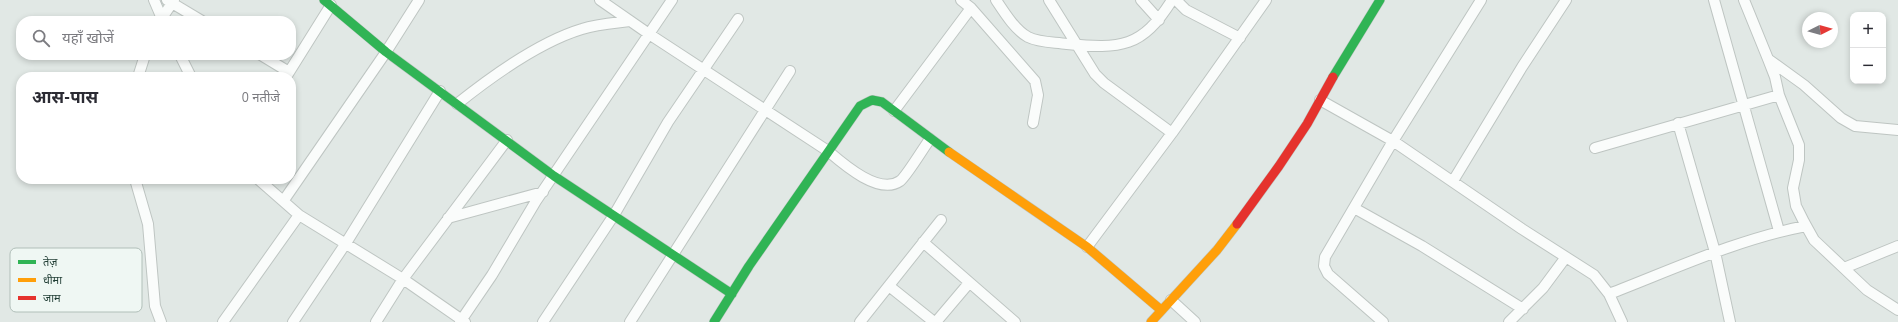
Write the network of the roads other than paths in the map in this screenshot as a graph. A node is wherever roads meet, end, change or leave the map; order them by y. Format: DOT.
graph roads {
  1 [pos="154,0"];
  2 [pos="419,0"];
  3 [pos="600,0"];
  4 [pos="672,0"];
  5 [pos="961,0"];
  6 [pos="996,0"];
  7 [pos="1050,0"];
  8 [pos="1142,0"];
  9 [pos="1172,0"];
  10 [pos="1176,0"];
  11 [pos="1266,0"];
  12 [pos="1380,0"];
  13 [pos="1480,0"];
  14 [pos="1566,0"];
  15 [pos="1714,0"];
  16 [pos="1744,0"];
  17 [pos="171,1"];
  18 [pos="328,2"];
  19 [pos="971,8"];
  20 [pos="160,16"];
  21 [pos="163,16"];
  22 [pos="194,16"];
  23 [pos="738,19"];
  24 [pos="1159,20"];
  25 [pos="630,21"];
  26 [pos="649,34"];
  27 [pos="1240,38"];
  28 [pos="1076,45"];
  29 [pos="386,52"];
  30 [pos="296,58"];
  31 [pos="1768,59"];
  32 [pos="143,60"];
  33 [pos="182,60"];
  34 [pos="268,60"];
  35 [pos="295,60"];
  36 [pos="704,70"];
  37 [pos="790,71"];
  38 [pos="140,72"];
  39 [pos="188,72"];
  40 [pos="284,72"];
  41 [pos="288,72"];
  42 [pos="440,91"];
  43 [pos="1779,95"];
  44 [pos="1320,100"];
  45 [pos="457,104"];
  46 [pos="1743,104"];
  47 [pos="765,109"];
  48 [pos="894,111"];
  49 [pos="1033,123"];
  50 [pos="1678,123"];
  51 [pos="1898,130"];
  52 [pos="1172,133"];
  53 [pos="930,139"];
  54 [pos="507,140"];
  55 [pos="1393,141"];
  56 [pos="1595,148"];
  57 [pos="828,151"];
  58 [pos="554,176"];
  59 [pos="1452,181"];
  60 [pos="296,183"];
  61 [pos="136,184"];
  62 [pos="264,184"];
  63 [pos="295,184"];
  64 [pos="543,192"];
  65 [pos="284,200"];
  66 [pos="1354,208"];
  67 [pos="299,215"];
  68 [pos="614,215"];
  69 [pos="448,218"];
  70 [pos="941,220"];
  71 [pos="1806,226"];
  72 [pos="1779,231"];
  73 [pos="923,242"];
  74 [pos="346,243"];
  75 [pos="1898,246"];
  76 [pos="1087,247"];
  77 [pos="1715,252"];
  78 [pos="673,256"];
  79 [pos="1566,257"];
  80 [pos="1844,268"];
  81 [pos="403,279"];
  82 [pos="969,283"];
  83 [pos="888,286"];
  84 [pos="732,294"];
  85 [pos="1610,294"];
  86 [pos="1171,300"];
  87 [pos="1523,309"];
  88 [pos="1161,310"];
  89 [pos="1898,310"];
  90 [pos="462,321"];
  91 [pos="161,322"];
  92 [pos="223,322"];
  93 [pos="293,322"];
  94 [pos="376,322"];
  95 [pos="543,322"];
  96 [pos="630,322"];
  97 [pos="714,322"];
  98 [pos="860,322"];
  99 [pos="935,322"];
  100 [pos="1015,322"];
  101 [pos="1151,322"];
  102 [pos="1195,322"];
  103 [pos="1383,322"];
  104 [pos="1509,322"];
  105 [pos="1622,322"];
  106 [pos="1730,322"];
  1 -- 20 [label="street"];
  2 -- 29 [label="street"];
  3 -- 25 [label="street"];
  4 -- 26 [label="street"];
  5 -- 19 [label="street"];
  6 -- 28 [label="street"];
  7 -- 28 [label="street"];
  8 -- 24 [label="street"];
  9 -- 24 [label="street"];
  10 -- 27 [label="street"];
  11 -- 27 [label="street"];
  12 -- 44 [label="street"];
  13 -- 55 [label="street"];
  14 -- 59 [label="street"];
  15 -- 46 [label="street"];
  16 -- 31 [label="street"];
  17 -- 21 [label="street"];
  17 -- 22 [label="street"];
  18 -- 29 [label="street"];
  18 -- 30 [label="street"];
  19 -- 48 [label="street"];
  19 -- 49 [label="street"];
  23 -- 36 [label="street"];
  24 -- 28 [label="street"];
  25 -- 26 [label="street"];
  25 -- 45 [label="street"];
  26 -- 36 [label="street"];
  26 -- 58 [label="street"];
  27 -- 52 [label="street"];
  28 -- 52 [label="street"];
  29 -- 42 [label="street"];
  29 -- 60 [label="street"];
  31 -- 43 [label="street"];
  31 -- 51 [label="street"];
  32 -- 38 [label="street"];
  33 -- 39 [label="street"];
  34 -- 40 [label="street"];
  35 -- 41 [label="street"];
  36 -- 47 [label="street"];
  36 -- 68 [label="street"];
  37 -- 47 [label="street"];
  42 -- 45 [label="street"];
  42 -- 74 [label="street"];
  43 -- 46 [label="street"];
  43 -- 71 [label="street"];
  44 -- 55 [label="street"];
  44 -- 86 [label="street"];
  45 -- 54 [label="street"];
  46 -- 50 [label="street"];
  46 -- 72 [label="street"];
  47 -- 57 [label="street"];
  47 -- 78 [label="street"];
  48 -- 53 [label="street"];
  48 -- 57 [label="street"];
  50 -- 56 [label="street"];
  50 -- 77 [label="street"];
  52 -- 76 [label="street"];
  53 -- 57 [label="street"];
  53 -- 76 [label="street"];
  54 -- 58 [label="street"];
  54 -- 69 [label="street"];
  55 -- 59 [label="street"];
  55 -- 66 [label="street"];
  57 -- 84 [label="street"];
  58 -- 64 [label="street"];
  58 -- 68 [label="street"];
  59 -- 79 [label="street"];
  61 -- 91 [label="street"];
  62 -- 65 [label="street"];
  63 -- 65 [label="street"];
  64 -- 69 [label="street"];
  64 -- 90 [label="street"];
  65 -- 67 [label="street"];
  66 -- 87 [label="street"];
  66 -- 103 [label="street"];
  67 -- 74 [label="street"];
  67 -- 92 [label="street"];
  68 -- 78 [label="street"];
  68 -- 95 [label="street"];
  69 -- 81 [label="street"];
  70 -- 73 [label="street"];
  71 -- 72 [label="street"];
  71 -- 80 [label="street"];
  72 -- 77 [label="street"];
  73 -- 82 [label="street"];
  73 -- 83 [label="street"];
  74 -- 81 [label="street"];
  74 -- 93 [label="street"];
  75 -- 80 [label="street"];
  76 -- 88 [label="street"];
  77 -- 85 [label="street"];
  77 -- 106 [label="street"];
  78 -- 84 [label="street"];
  78 -- 96 [label="street"];
  79 -- 85 [label="street"];
  79 -- 87 [label="street"];
  80 -- 89 [label="street"];
  81 -- 90 [label="street"];
  81 -- 94 [label="street"];
  82 -- 99 [label="street"];
  82 -- 100 [label="street"];
  83 -- 98 [label="street"];
  83 -- 99 [label="street"];
  84 -- 97 [label="street"];
  85 -- 105 [label="street"];
  86 -- 88 [label="street"];
  86 -- 102 [label="street"];
  87 -- 104 [label="street"];
  88 -- 101 [label="street"];
}
